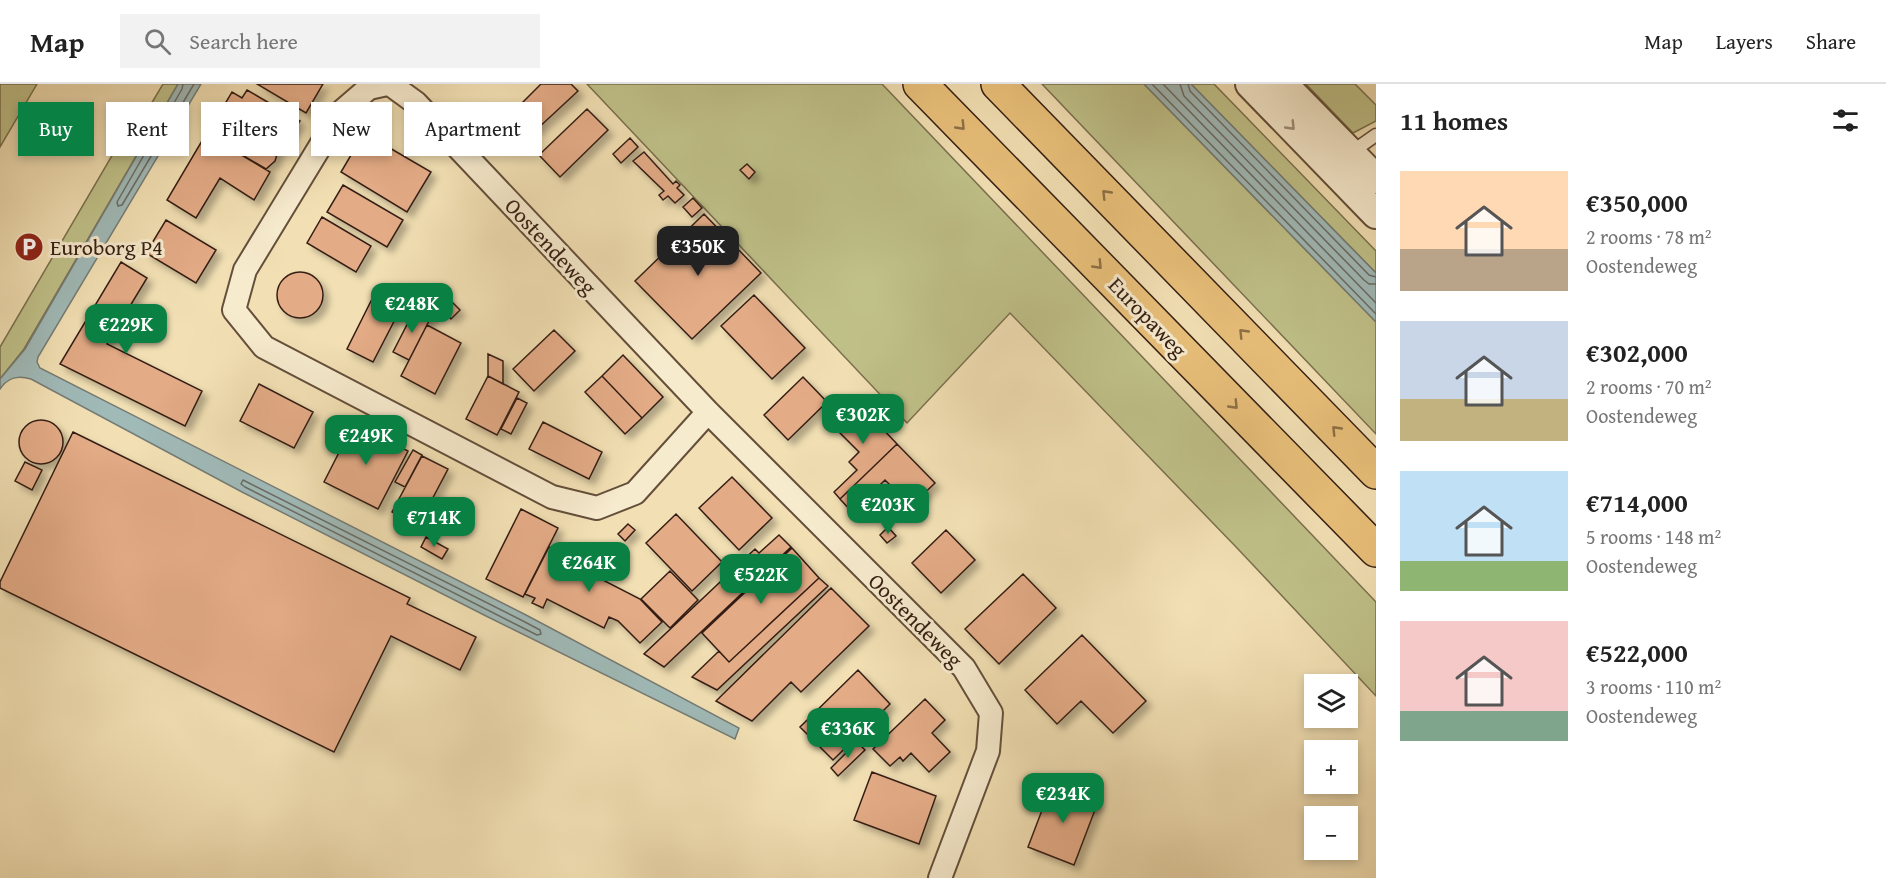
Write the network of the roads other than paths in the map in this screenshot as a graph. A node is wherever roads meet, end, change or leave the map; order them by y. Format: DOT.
graph roads {
  1 [pos="389,84"];
  2 [pos="920,84"];
  3 [pos="999,84"];
  4 [pos="1250,84"];
  5 [pos="1283,84"];
  6 [pos="1376,135"];
  7 [pos="1341,160"];
  8 [pos="1376,179"];
  9 [pos="1376,214"];
  10 [pos="708,412"];
  11 [pos="1376,472"];
  12 [pos="1376,550"];
  13 [pos="940,878"];
  1 -- 10 [label="street, Oostendeweg"];
  1 -- 10 [label="street, Oostendeweg"];
  2 -- 12 [label="highway, Europaweg, one-way"];
  11 -- 3 [label="highway, one-way"];
  4 -- 7 [label="street, one-way"];
  5 -- 7 [label="street"];
  6 -- 7 [label="lane"];
  7 -- 8 [label="street"];
  7 -- 9 [label="street"];
  10 -- 13 [label="street, Oostendeweg"];
}
